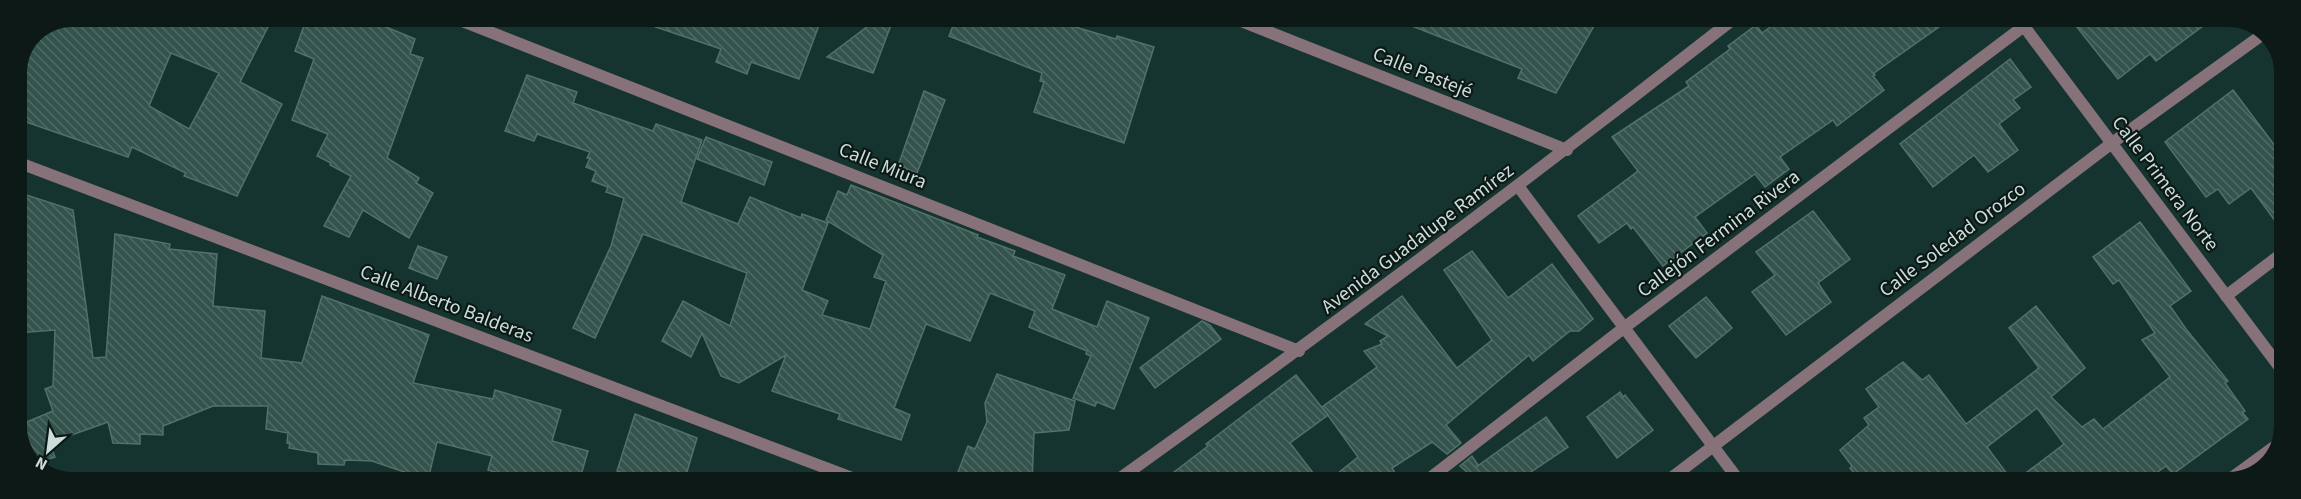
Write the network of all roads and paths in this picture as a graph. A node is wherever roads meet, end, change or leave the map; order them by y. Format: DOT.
graph roads {
  1 [pos="477,27"];
  2 [pos="1255,27"];
  3 [pos="1723,27"];
  4 [pos="2014,27"];
  5 [pos="2024,27"];
  6 [pos="2258,37"];
  7 [pos="2112,143"];
  8 [pos="1567,150"];
  9 [pos="27,166"];
  10 [pos="1518,186"];
  11 [pos="2274,260"];
  12 [pos="2226,296"];
  13 [pos="1625,327"];
  14 [pos="1299,351"];
  15 [pos="2274,360"];
  16 [pos="1714,446"];
  17 [pos="2266,453"];
  18 [pos="2243,470"];
  19 [pos="837,472"];
  20 [pos="1129,472"];
  21 [pos="1438,472"];
  22 [pos="1679,472"];
  23 [pos="1733,472"];
  1 -- 14 [label="street, Calle Miura"];
  2 -- 8 [label="street, Calle Pastejé"];
  3 -- 8 [label="street, Avenida Guadalupe Ramírez"];
  4 -- 13 [label="street, Callejón Fermina Rivera"];
  5 -- 7 [label="street, Calle Primera Norte"];
  6 -- 7 [label="street, Calle Soledad Orozco"];
  7 -- 12 [label="street, Calle Primera Norte"];
  7 -- 16 [label="street, Calle Soledad Orozco"];
  8 -- 10 [label="street, Avenida Guadalupe Ramírez"];
  9 -- 19 [label="street, Calle Alberto Balderas"];
  10 -- 13 [label="street"];
  10 -- 14 [label="street, Avenida Guadalupe Ramírez"];
  11 -- 12 [label="street"];
  12 -- 15 [label="street, Calle Primera Norte"];
  13 -- 16 [label="street"];
  13 -- 21 [label="street, Callejón Fermina Rivera"];
  14 -- 20 [label="street, Avenida Guadalupe Ramírez"];
  16 -- 22 [label="street, Calle Soledad Orozco"];
  16 -- 23 [label="street"];
  17 -- 18 [label="street"];
}
